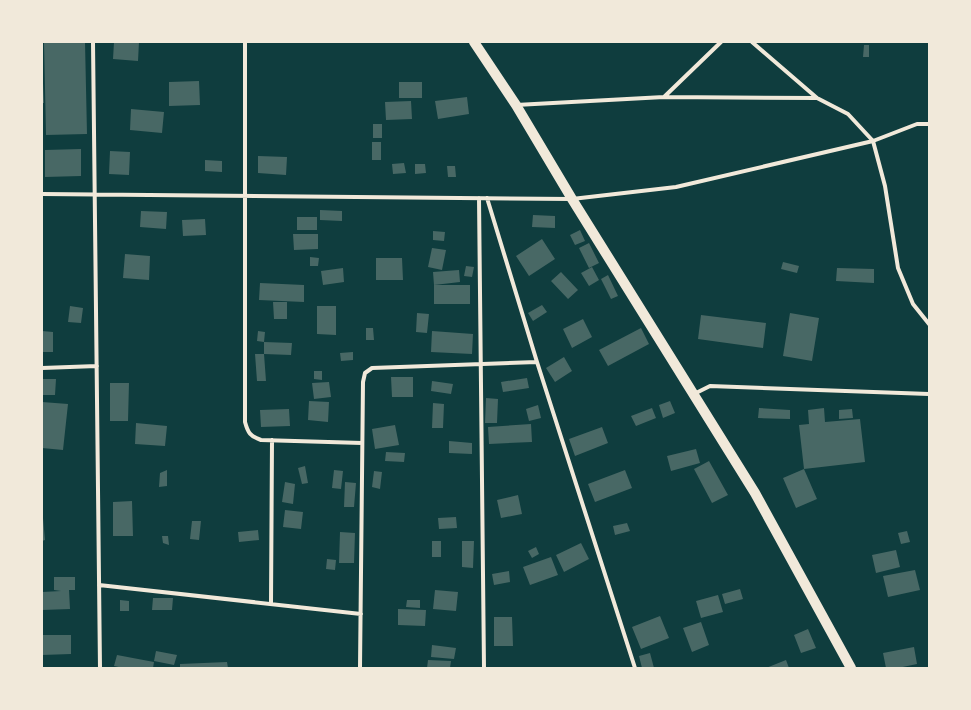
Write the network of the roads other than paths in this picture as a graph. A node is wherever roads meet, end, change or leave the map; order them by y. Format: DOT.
graph roads {
  1 [pos="93,42"];
  2 [pos="245,42"];
  3 [pos="474,42"];
  4 [pos="721,42"];
  5 [pos="752,42"];
  6 [pos="664,97"];
  7 [pos="817,98"];
  8 [pos="516,105"];
  9 [pos="929,124"];
  10 [pos="873,141"];
  11 [pos="42,194"];
  12 [pos="95,194"];
  13 [pos="245,196"];
  14 [pos="479,198"];
  15 [pos="487,198"];
  16 [pos="572,199"];
  17 [pos="929,324"];
  18 [pos="537,362"];
  19 [pos="481,364"];
  20 [pos="97,366"];
  21 [pos="42,368"];
  22 [pos="694,394"];
  23 [pos="929,394"];
  24 [pos="272,440"];
  25 [pos="362,443"];
  26 [pos="99,585"];
  27 [pos="271,604"];
  28 [pos="361,614"];
  29 [pos="100,668"];
  30 [pos="360,668"];
  31 [pos="484,668"];
  32 [pos="635,668"];
  33 [pos="851,668"];
  1 -- 12 [label="street"];
  2 -- 13 [label="street"];
  3 -- 8 [label="main road"];
  4 -- 6 [label="street"];
  5 -- 7 [label="street"];
  6 -- 7 [label="street"];
  6 -- 8 [label="street"];
  7 -- 10 [label="street"];
  8 -- 16 [label="main road"];
  9 -- 10 [label="street"];
  10 -- 16 [label="street"];
  10 -- 17 [label="street"];
  11 -- 12 [label="street"];
  12 -- 13 [label="street"];
  12 -- 20 [label="street"];
  13 -- 14 [label="street"];
  13 -- 24 [label="street"];
  14 -- 15 [label="street"];
  14 -- 19 [label="street"];
  15 -- 16 [label="street"];
  15 -- 18 [label="street"];
  16 -- 22 [label="main road"];
  18 -- 19 [label="street"];
  18 -- 32 [label="street"];
  19 -- 25 [label="street"];
  19 -- 31 [label="street"];
  20 -- 21 [label="street"];
  20 -- 26 [label="street"];
  22 -- 23 [label="street"];
  22 -- 33 [label="main road"];
  24 -- 25 [label="street"];
  24 -- 27 [label="street"];
  25 -- 28 [label="street"];
  26 -- 27 [label="street"];
  26 -- 29 [label="street"];
  27 -- 28 [label="street"];
  28 -- 30 [label="street"];
}
